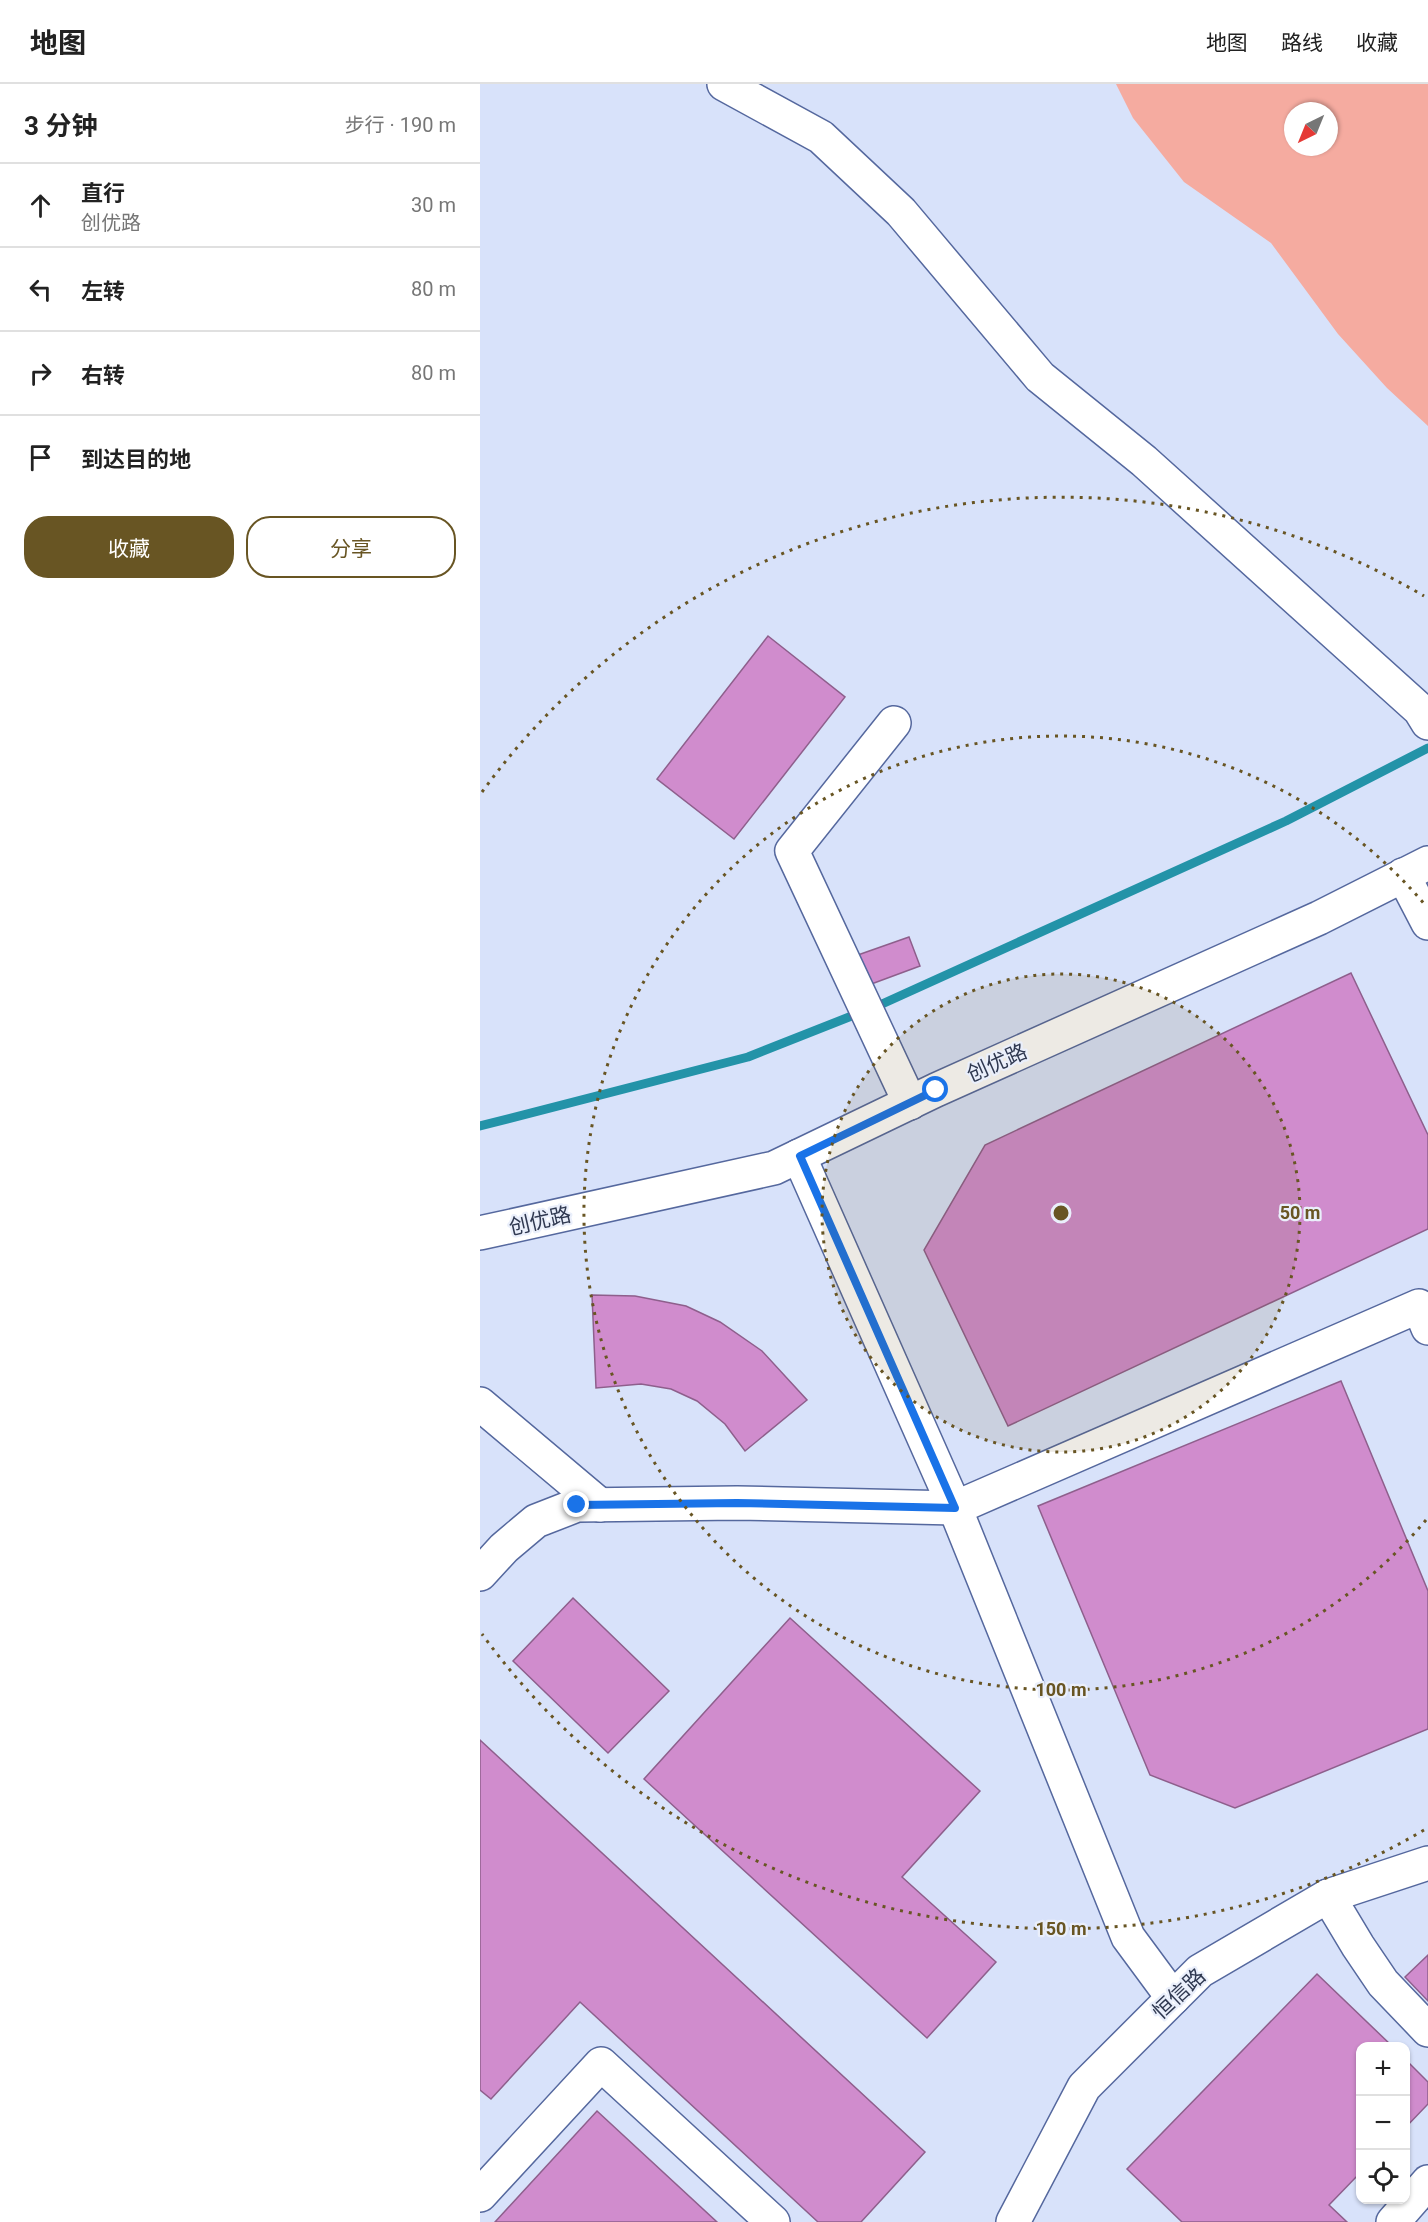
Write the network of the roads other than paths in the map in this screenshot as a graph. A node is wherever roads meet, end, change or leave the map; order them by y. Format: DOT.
graph roads {
  1 [pos="724,84"];
  2 [pos="1426,720"];
  3 [pos="894,723"];
  4 [pos="1416,869"];
  5 [pos="1428,923"];
  6 [pos="910,1103"];
  7 [pos="800,1156"];
  8 [pos="480,1233"];
  9 [pos="1425,1312"];
  10 [pos="480,1404"];
  11 [pos="600,1505"];
  12 [pos="955,1508"];
  13 [pos="480,1574"];
  14 [pos="1428,1863"];
  15 [pos="1328,1896"];
  16 [pos="1173,1998"];
  17 [pos="1428,2030"];
  18 [pos="1428,2182"];
  19 [pos="480,2195"];
  20 [pos="773,2222"];
  21 [pos="1013,2222"];
  22 [pos="1393,2222"];
  1 -- 2 [label="street"];
  3 -- 6 [label="street"];
  4 -- 5 [label="street"];
  4 -- 6 [label="street, 创优路"];
  6 -- 7 [label="street, 创优路"];
  7 -- 8 [label="street, 创优路"];
  7 -- 12 [label="street"];
  9 -- 12 [label="street"];
  10 -- 11 [label="street"];
  11 -- 12 [label="street"];
  11 -- 13 [label="street"];
  12 -- 16 [label="street"];
  14 -- 15 [label="street, 恒信路"];
  15 -- 16 [label="street, 恒信路"];
  15 -- 17 [label="street"];
  16 -- 21 [label="street, 恒信路"];
  18 -- 22 [label="street"];
  19 -- 20 [label="street"];
}
